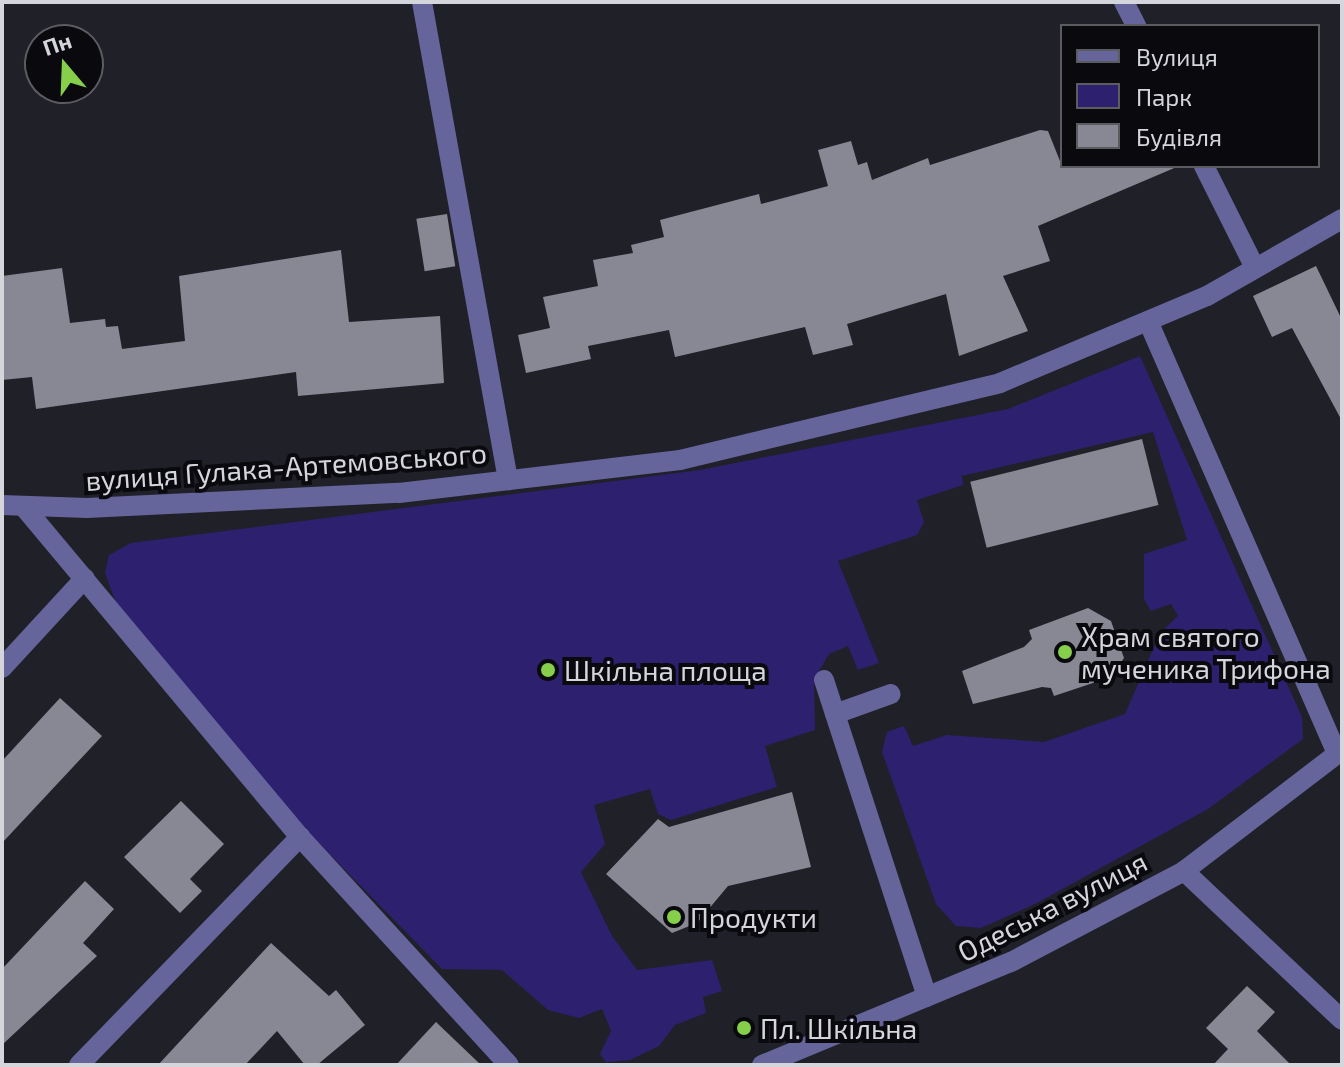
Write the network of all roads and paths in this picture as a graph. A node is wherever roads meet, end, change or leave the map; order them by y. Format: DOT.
graph roads {
  1 [pos="422,2"];
  2 [pos="1124,2"];
  3 [pos="1135,24"];
  4 [pos="1205,168"];
  5 [pos="1342,219"];
  6 [pos="1255,268"];
  7 [pos="1148,321"];
  8 [pos="508,480"];
  9 [pos="2,505"];
  10 [pos="24,507"];
  11 [pos="85,578"];
  12 [pos="2,668"];
  13 [pos="824,680"];
  14 [pos="891,694"];
  15 [pos="835,714"];
  16 [pos="1339,752"];
  17 [pos="300,837"];
  18 [pos="1184,871"];
  19 [pos="927,997"];
  20 [pos="1342,1020"];
  21 [pos="79,1065"];
  22 [pos="509,1065"];
  23 [pos="765,1065"];
  1 -- 8 [label="street"];
  2 -- 3 [label="street"];
  4 -- 6 [label="street"];
  5 -- 6 [label="street, вулиця Гулака-Артемовського"];
  6 -- 7 [label="street, вулиця Гулака-Артемовського"];
  7 -- 8 [label="street, вулиця Гулака-Артемовського"];
  7 -- 16 [label="street"];
  8 -- 10 [label="street, вулиця Гулака-Артемовського"];
  9 -- 10 [label="street, вулиця Гулака-Артемовського"];
  10 -- 11 [label="street"];
  11 -- 12 [label="street"];
  11 -- 17 [label="street"];
  13 -- 15 [label="street"];
  14 -- 15 [label="street"];
  15 -- 19 [label="street"];
  16 -- 18 [label="street, Одеська вулиця"];
  17 -- 21 [label="street"];
  17 -- 22 [label="street"];
  18 -- 19 [label="street, Одеська вулиця"];
  18 -- 20 [label="street"];
  19 -- 23 [label="street, Одеська вулиця"];
}
